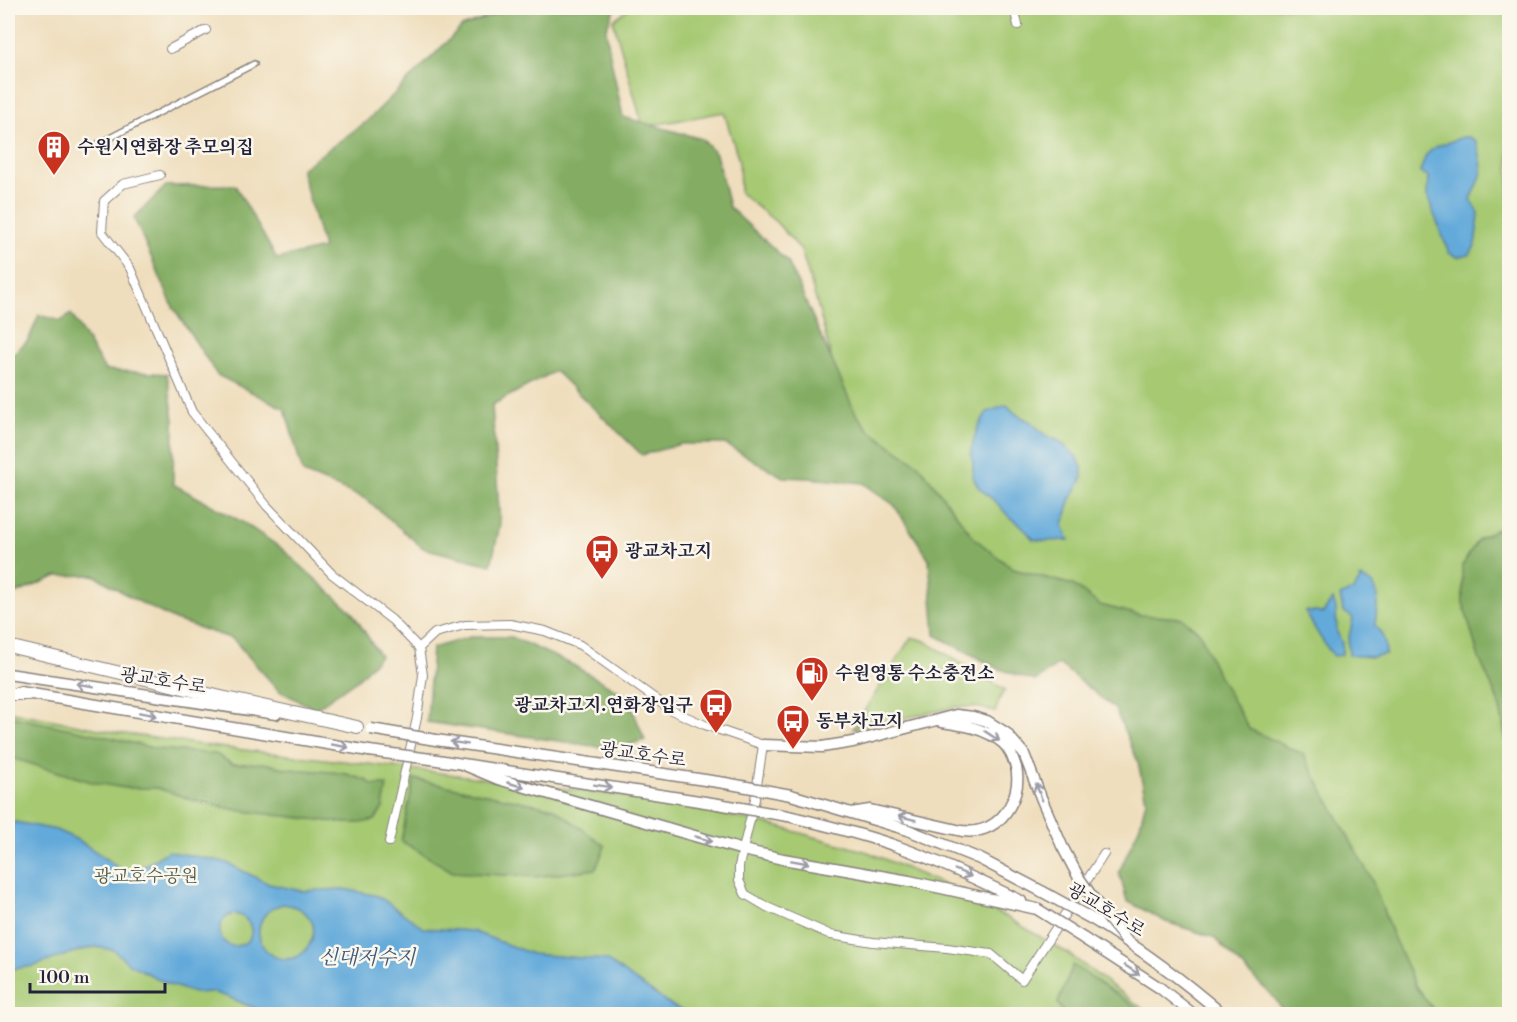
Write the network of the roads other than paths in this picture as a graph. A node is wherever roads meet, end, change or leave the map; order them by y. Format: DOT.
graph roads {
  1 [pos="1014,8"];
  2 [pos="1018,25"];
  3 [pos="206,30"];
  4 [pos="170,49"];
  5 [pos="254,64"];
  6 [pos="96,145"];
  7 [pos="160,175"];
  8 [pos="8,646"];
  9 [pos="419,648"];
  10 [pos="8,674"];
  11 [pos="8,692"];
  12 [pos="28,694"];
  13 [pos="936,722"];
  14 [pos="357,727"];
  15 [pos="763,745"];
  16 [pos="462,764"];
  17 [pos="851,813"];
  18 [pos="389,842"];
  19 [pos="743,849"];
  20 [pos="1104,854"];
  21 [pos="1037,909"];
  22 [pos="1125,939"];
  23 [pos="1193,1014"];
  24 [pos="1222,1014"];
  1 -- 2 [label="street"];
  3 -- 4 [label="street"];
  5 -- 6 [label="street"];
  7 -- 9 [label="street"];
  8 -- 14 [label="highway"];
  9 -- 15 [label="street"];
  9 -- 18 [label="street"];
  14 -- 10 [label="main road, 광교호수로, one-way"];
  11 -- 12 [label="highway"];
  12 -- 16 [label="main road, 광교호수로, one-way, bridge"];
  13 -- 15 [label="main road"];
  13 -- 17 [label="main road, one-way"];
  22 -- 13 [label="main road, one-way, bridge"];
  17 -- 14 [label="main road, 광교호수로, one-way, bridge"];
  15 -- 19 [label="street"];
  16 -- 19 [label="main road, one-way"];
  16 -- 21 [label="main road, 광교호수로, one-way, bridge"];
  17 -- 22 [label="main road, 광교호수로, bridge"];
  19 -- 20 [label="street"];
  19 -- 21 [label="main road, one-way"];
  21 -- 23 [label="main road, 광교호수로, one-way, bridge"];
  22 -- 24 [label="main road, 광교호수로"];
}
